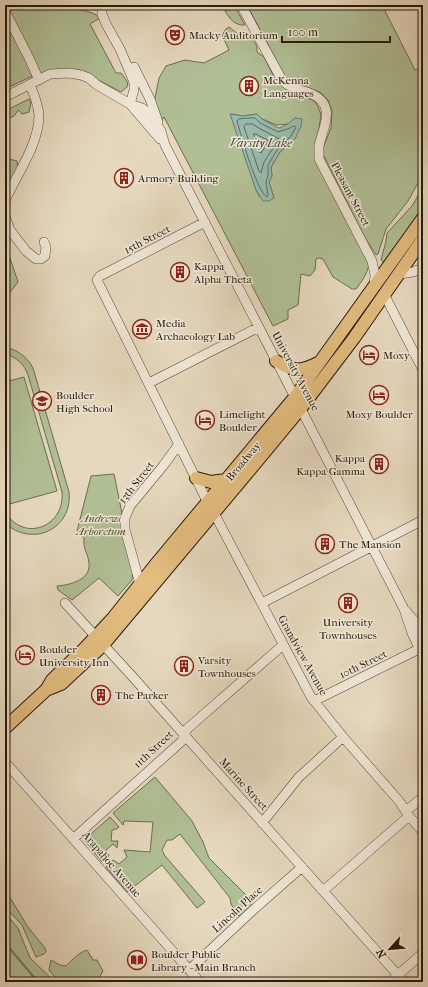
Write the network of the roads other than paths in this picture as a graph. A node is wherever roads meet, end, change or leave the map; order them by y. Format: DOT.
graph roads {
  1 [pos="102,5"];
  2 [pos="241,5"];
  3 [pos="5,11"];
  4 [pos="120,49"];
  5 [pos="39,80"];
  6 [pos="143,84"];
  7 [pos="30,85"];
  8 [pos="5,98"];
  9 [pos="130,104"];
  10 [pos="161,132"];
  11 [pos="165,144"];
  12 [pos="5,201"];
  13 [pos="5,216"];
  14 [pos="423,218"];
  15 [pos="205,222"];
  16 [pos="423,239"];
  17 [pos="44,242"];
  18 [pos="423,268"];
  19 [pos="386,270"];
  20 [pos="399,274"];
  21 [pos="100,276"];
  22 [pos="374,286"];
  23 [pos="384,294"];
  24 [pos="259,327"];
  25 [pos="276,360"];
  26 [pos="321,362"];
  27 [pos="423,370"];
  28 [pos="150,383"];
  29 [pos="296,397"];
  30 [pos="301,408"];
  31 [pos="179,444"];
  32 [pos="196,478"];
  33 [pos="226,480"];
  34 [pos="211,508"];
  35 [pos="423,520"];
  36 [pos="372,547"];
  37 [pos="140,584"];
  38 [pos="262,603"];
  39 [pos="65,604"];
  40 [pos="404,609"];
  41 [pos="423,636"];
  42 [pos="99,641"];
  43 [pos="283,645"];
  44 [pos="422,651"];
  45 [pos="314,702"];
  46 [pos="5,728"];
  47 [pos="184,736"];
  48 [pos="343,737"];
  49 [pos="5,762"];
  50 [pos="423,796"];
  51 [pos="407,813"];
  52 [pos="262,823"];
  53 [pos="423,832"];
  54 [pos="73,839"];
  55 [pos="302,867"];
  56 [pos="323,891"];
  57 [pos="423,953"];
  58 [pos="189,970"];
  59 [pos="401,979"];
  60 [pos="200,982"];
  61 [pos="390,982"];
  1 -- 4 [label="street"];
  2 -- 22 [label="street, Pleasant Street"];
  3 -- 5 [label="street"];
  4 -- 6 [label="street"];
  4 -- 9 [label="street"];
  5 -- 7 [label="street"];
  5 -- 9 [label="street"];
  6 -- 9 [label="street"];
  6 -- 10 [label="street"];
  7 -- 8 [label="street"];
  7 -- 12 [label="street"];
  9 -- 10 [label="street, University Avenue"];
  9 -- 11 [label="street, University Avenue"];
  10 -- 11 [label="street, University Avenue"];
  11 -- 15 [label="street, University Avenue"];
  13 -- 17 [label="street"];
  14 -- 19 [label="main road, Broadway"];
  15 -- 21 [label="street, 15th Street"];
  15 -- 24 [label="street, University Avenue"];
  16 -- 20 [label="main road, Broadway"];
  18 -- 20 [label="street"];
  19 -- 22 [label="main road, Broadway"];
  19 -- 23 [label="main road"];
  20 -- 23 [label="main road, Broadway"];
  21 -- 28 [label="street, Grandview Avenue"];
  22 -- 26 [label="main road, Broadway"];
  23 -- 27 [label="street"];
  23 -- 30 [label="main road, Broadway"];
  24 -- 25 [label="street, University Avenue"];
  24 -- 28 [label="street"];
  25 -- 26 [label="main road"];
  25 -- 29 [label="street, University Avenue"];
  26 -- 29 [label="main road, Broadway"];
  28 -- 31 [label="street, Grandview Avenue"];
  29 -- 30 [label="street, University Avenue"];
  29 -- 33 [label="main road, Broadway"];
  30 -- 34 [label="main road, Broadway"];
  30 -- 36 [label="street, University Avenue"];
  31 -- 32 [label="street, Grandview Avenue"];
  31 -- 37 [label="street, 13th Street"];
  32 -- 33 [label="main road"];
  32 -- 34 [label="street, Grandview Avenue"];
  33 -- 34 [label="main road, Broadway"];
  34 -- 37 [label="main road, Broadway"];
  34 -- 38 [label="street, Grandview Avenue"];
  34 -- 42 [label="main road, Broadway"];
  35 -- 36 [label="street"];
  36 -- 38 [label="street"];
  36 -- 40 [label="street, University Avenue"];
  37 -- 42 [label="main road, Broadway"];
  38 -- 43 [label="street, Grandview Avenue"];
  39 -- 42 [label="street, Marine Street"];
  40 -- 41 [label="street, University Avenue"];
  40 -- 44 [label="street, University Avenue"];
  42 -- 46 [label="main road, Broadway"];
  42 -- 47 [label="street, Marine Street"];
  43 -- 45 [label="street, Grandview Avenue"];
  43 -- 47 [label="street, 11th Street"];
  44 -- 45 [label="street, 10th Street"];
  45 -- 48 [label="street, Grandview Avenue"];
  47 -- 52 [label="street, Marine Street"];
  47 -- 54 [label="street, 11th Street"];
  48 -- 51 [label="street, Grandview Avenue"];
  48 -- 52 [label="street"];
  49 -- 54 [label="street, Arapahoe Avenue"];
  50 -- 51 [label="street"];
  51 -- 53 [label="street, Grandview Avenue"];
  51 -- 56 [label="street"];
  52 -- 55 [label="street, Marine Street"];
  54 -- 58 [label="street, Arapahoe Avenue"];
  55 -- 56 [label="street, Marine Street"];
  55 -- 58 [label="street, Lincoln Place"];
  56 -- 59 [label="street, Marine Street"];
  57 -- 59 [label="street"];
  58 -- 60 [label="street, Arapahoe Avenue"];
  59 -- 61 [label="street"];
}
